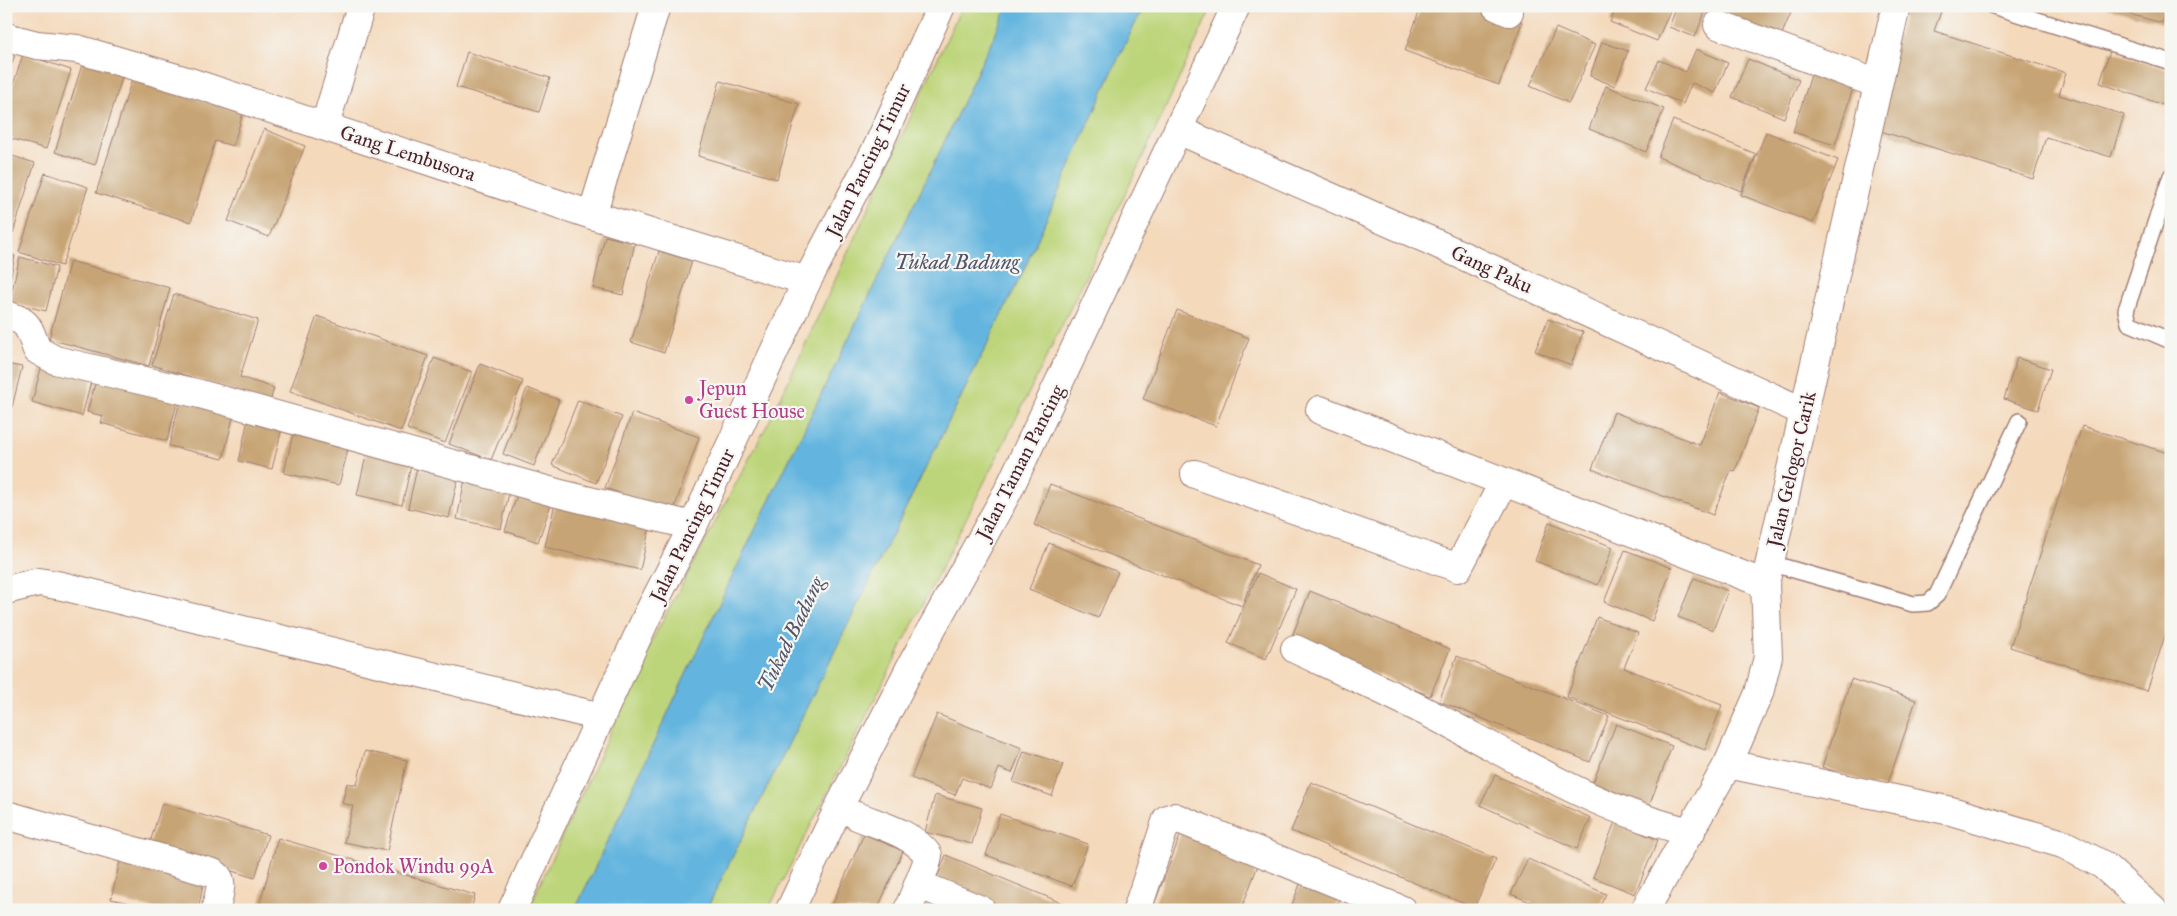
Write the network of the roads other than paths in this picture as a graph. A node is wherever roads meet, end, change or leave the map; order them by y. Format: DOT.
graph roads {
  1 [pos="361,6"];
  2 [pos="656,6"];
  3 [pos="941,6"];
  4 [pos="1236,6"];
  5 [pos="1896,6"];
  6 [pos="1993,6"];
  7 [pos="1718,25"];
  8 [pos="6,37"];
  9 [pos="2171,62"];
  10 [pos="1878,84"];
  11 [pos="325,125"];
  12 [pos="1178,130"];
  13 [pos="2171,176"];
  14 [pos="592,215"];
  15 [pos="807,281"];
  16 [pos="6,315"];
  17 [pos="2171,342"];
  18 [pos="1320,410"];
  19 [pos="1804,412"];
  20 [pos="2019,422"];
  21 [pos="1195,474"];
  22 [pos="1504,482"];
  23 [pos="694,526"];
  24 [pos="1768,574"];
  25 [pos="6,590"];
  26 [pos="1295,649"];
  27 [pos="601,717"];
  28 [pos="1728,764"];
  29 [pos="6,815"];
  30 [pos="857,816"];
  31 [pos="1690,832"];
  32 [pos="918,884"];
  33 [pos="216,910"];
  34 [pos="512,910"];
  35 [pos="790,910"];
  36 [pos="908,910"];
  37 [pos="981,910"];
  38 [pos="1137,910"];
  39 [pos="1402,910"];
  40 [pos="1645,910"];
  41 [pos="2153,910"];
  1 -- 11 [label="street"];
  2 -- 14 [label="street"];
  3 -- 15 [label="street, Jalan Pancing Timur"];
  4 -- 12 [label="street, Jalan Taman Pancing"];
  5 -- 10 [label="street, Jalan Gelogor Carik"];
  6 -- 9 [label="lane"];
  7 -- 10 [label="street"];
  8 -- 11 [label="street, Gang Lembusora"];
  10 -- 19 [label="street, Jalan Gelogor Carik"];
  11 -- 14 [label="street, Gang Lembusora"];
  12 -- 19 [label="street, Gang Paku"];
  12 -- 35 [label="street, Jalan Taman Pancing"];
  13 -- 17 [label="lane"];
  14 -- 15 [label="street, Gang Lembusora"];
  15 -- 23 [label="street, Jalan Pancing Timur"];
  16 -- 23 [label="street"];
  18 -- 22 [label="street"];
  19 -- 24 [label="street, Jalan Gelogor Carik"];
  20 -- 24 [label="lane"];
  21 -- 22 [label="street"];
  22 -- 24 [label="street"];
  23 -- 27 [label="street, Jalan Pancing Timur"];
  24 -- 28 [label="street, Jalan Gelogor Carik"];
  25 -- 27 [label="street"];
  26 -- 31 [label="street"];
  27 -- 34 [label="street, Jalan Pancing Timur"];
  28 -- 31 [label="street, Jalan Gelogor Carik"];
  28 -- 41 [label="street"];
  29 -- 33 [label="street"];
  30 -- 32 [label="street"];
  31 -- 40 [label="street, Jalan Gelogor Carik"];
  32 -- 36 [label="street"];
  32 -- 37 [label="street"];
  38 -- 39 [label="street"];
}
